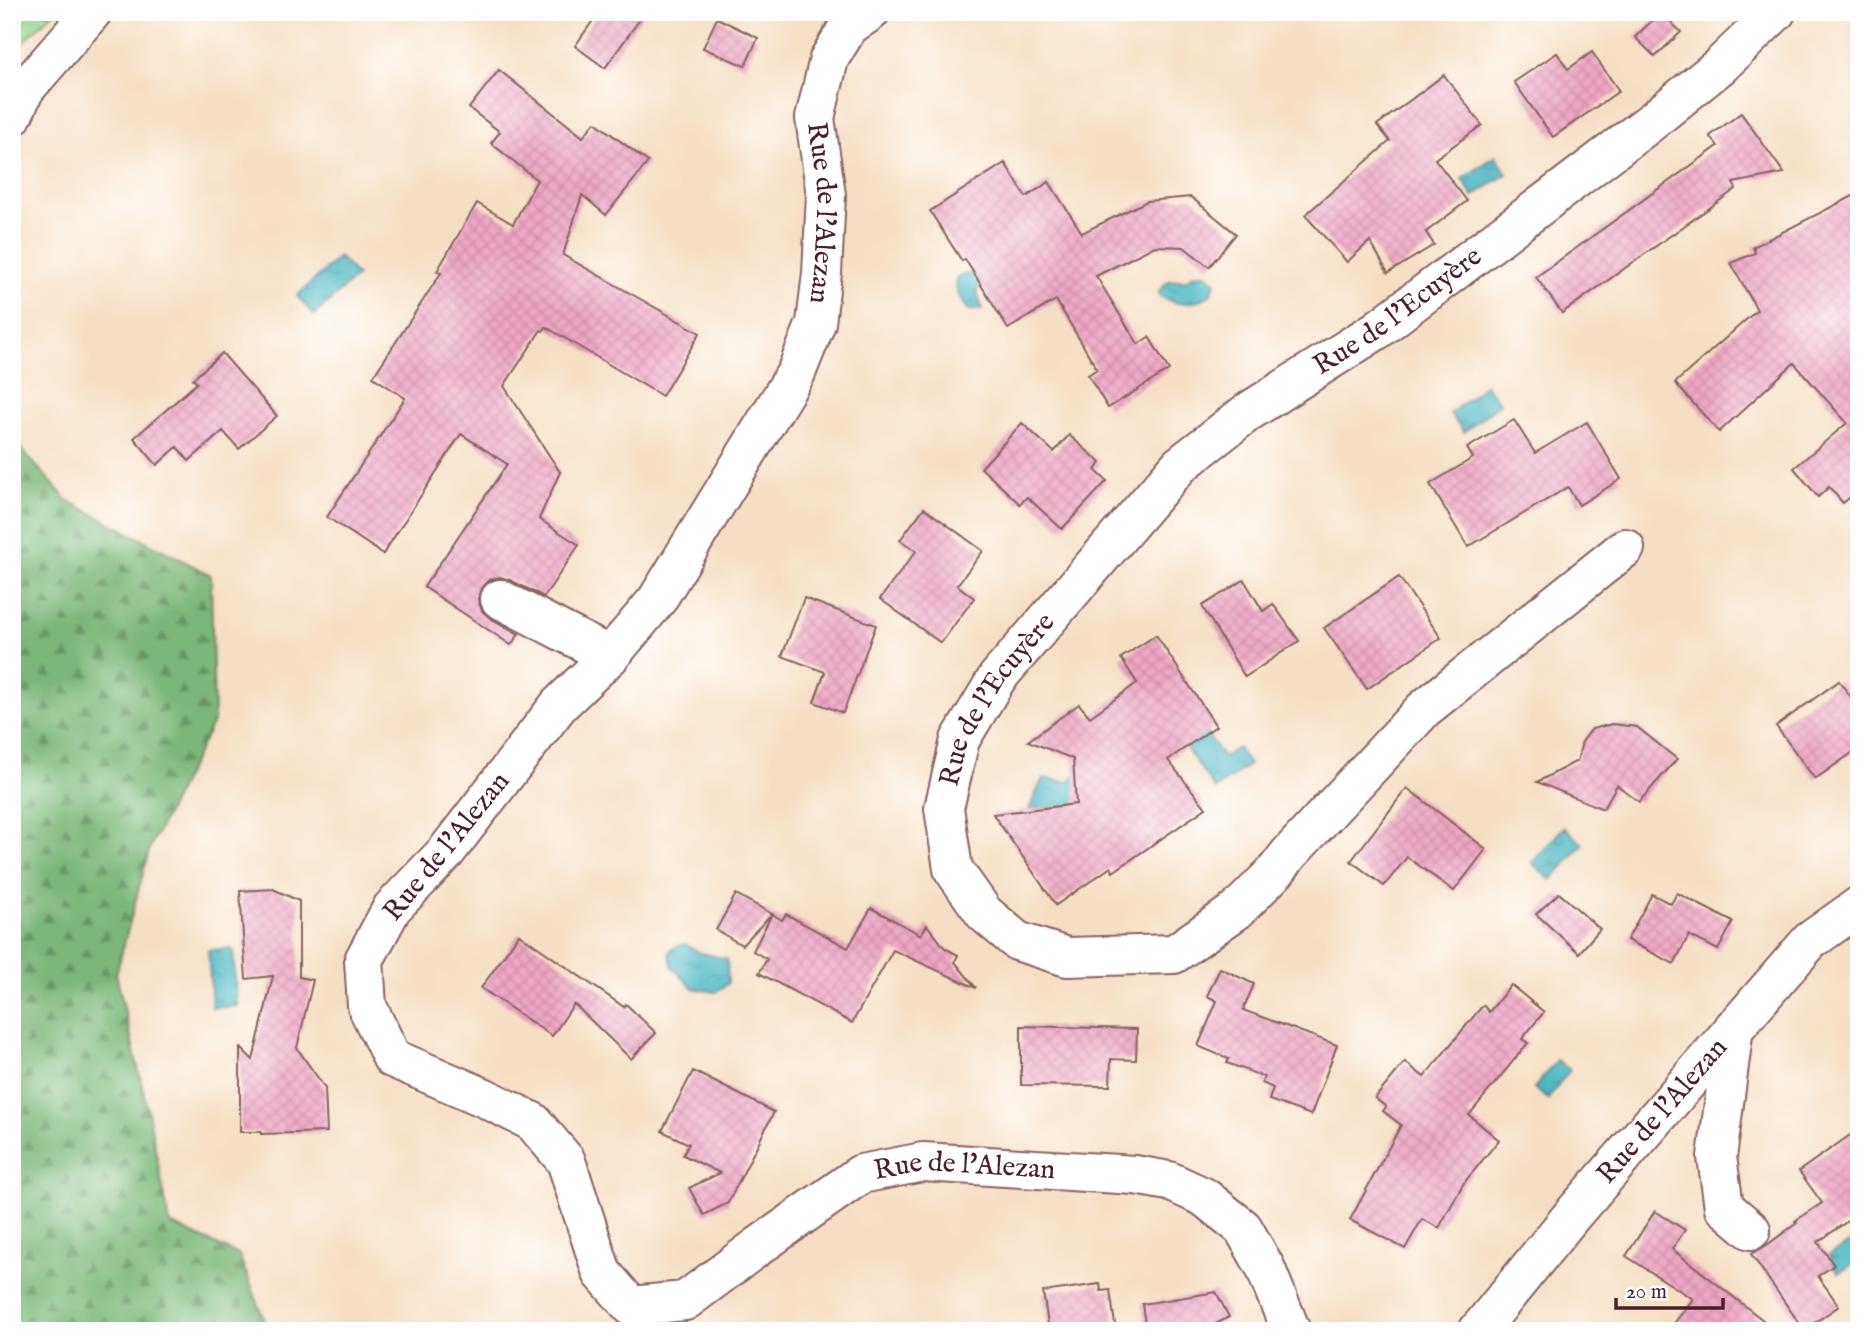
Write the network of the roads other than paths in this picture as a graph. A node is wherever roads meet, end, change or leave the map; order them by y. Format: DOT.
graph roads {
  1 [pos="92,12"];
  2 [pos="870,12"];
  3 [pos="1776,12"];
  4 [pos="12,117"];
  5 [pos="1625,548"];
  6 [pos="500,599"];
  7 [pos="610,656"];
  8 [pos="1859,906"];
  9 [pos="1734,1027"];
  10 [pos="1751,1230"];
  11 [pos="1291,1331"];
  12 [pos="1478,1331"];
  1 -- 4 [label="street"];
  2 -- 7 [label="street, Rue de l'Alezan"];
  3 -- 5 [label="street, Rue de l'Ecuyère"];
  6 -- 7 [label="street"];
  7 -- 11 [label="street, Rue de l'Alezan"];
  8 -- 9 [label="street, Rue de l'Alezan"];
  9 -- 10 [label="street"];
  9 -- 12 [label="street, Rue de l'Alezan"];
}
